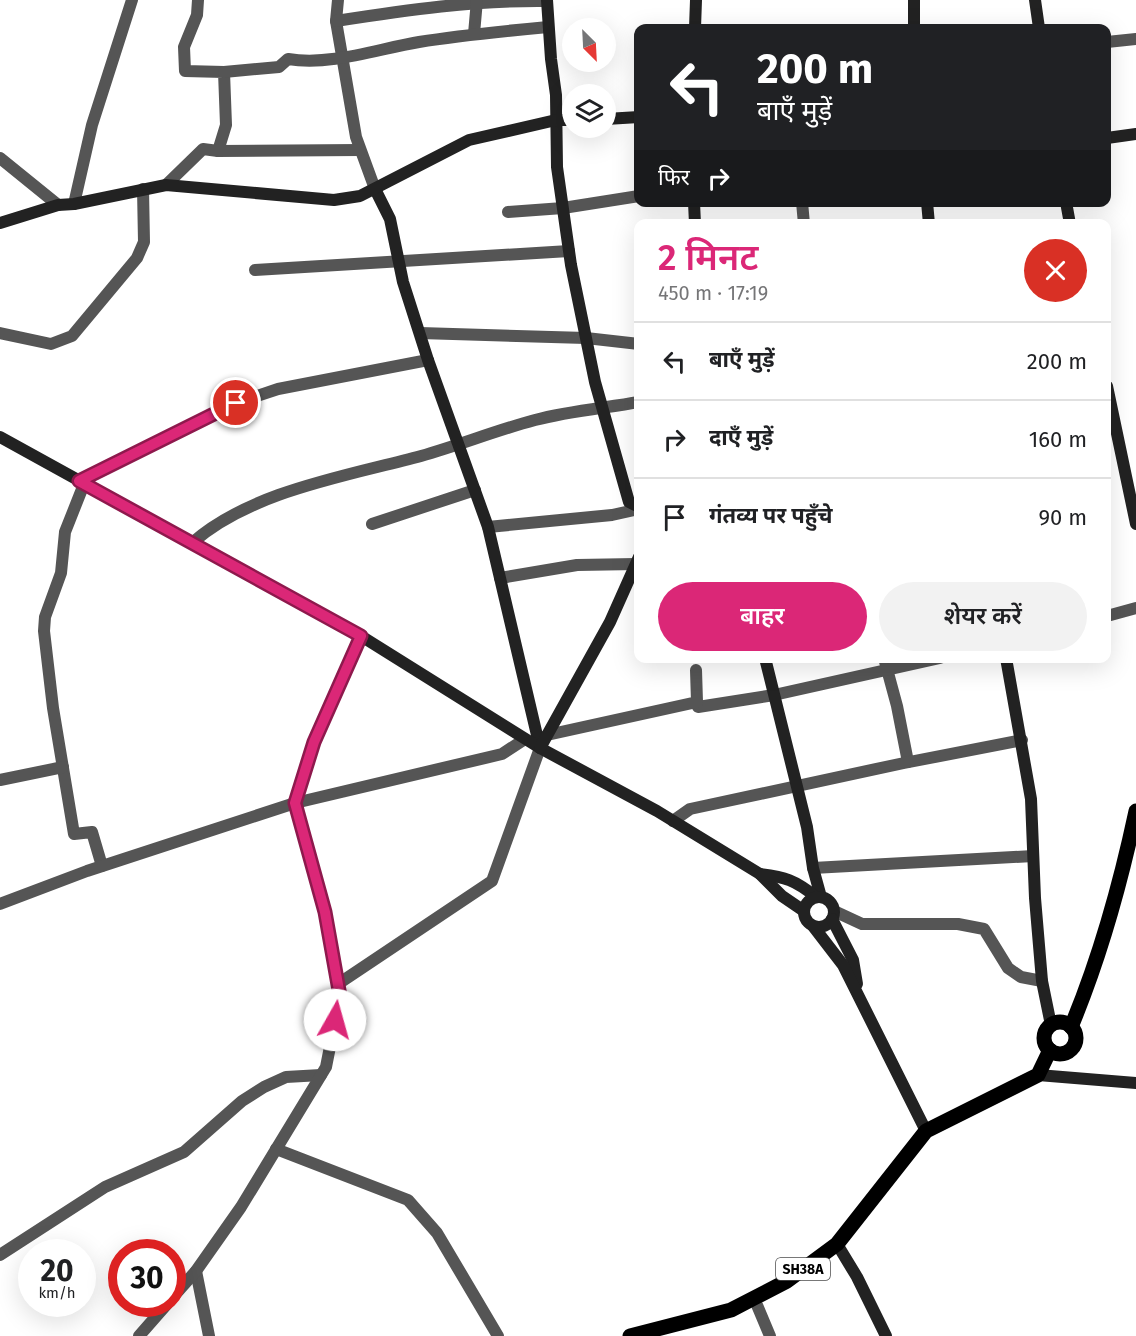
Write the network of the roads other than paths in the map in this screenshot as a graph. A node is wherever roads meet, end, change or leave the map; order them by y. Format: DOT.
graph roads {
  1 [pos="132,0"];
  2 [pos="198,0"];
  3 [pos="338,0"];
  4 [pos="547,0"];
  5 [pos="696,0"];
  6 [pos="914,0"];
  7 [pos="1035,0"];
  8 [pos="477,2"];
  9 [pos="336,21"];
  10 [pos="695,24"];
  11 [pos="914,24"];
  12 [pos="1038,24"];
  13 [pos="548,27"];
  14 [pos="474,34"];
  15 [pos="1136,39"];
  16 [pos="1111,42"];
  17 [pos="342,57"];
  18 [pos="224,72"];
  19 [pos="634,117"];
  20 [pos="616,118"];
  21 [pos="556,120"];
  22 [pos="562,120"];
  23 [pos="1136,134"];
  24 [pos="1111,137"];
  25 [pos="360,150"];
  26 [pos="218,151"];
  27 [pos="2,160"];
  28 [pos="166,184"];
  29 [pos="143,189"];
  30 [pos="375,189"];
  31 [pos="634,197"];
  32 [pos="74,204"];
  33 [pos="58,205"];
  34 [pos="563,208"];
  35 [pos="508,212"];
  36 [pos="0,223"];
  37 [pos="569,251"];
  38 [pos="399,262"];
  39 [pos="255,270"];
  40 [pos="0,333"];
  41 [pos="420,333"];
  42 [pos="586,338"];
  43 [pos="634,343"];
  44 [pos="428,360"];
  45 [pos="634,403"];
  46 [pos="1111,405"];
  47 [pos="603,408"];
  48 [pos="0,437"];
  49 [pos="459,445"];
  50 [pos="82,482"];
  51 [pos="475,489"];
  52 [pos="634,505"];
  53 [pos="634,509"];
  54 [pos="372,524"];
  55 [pos="1136,524"];
  56 [pos="488,527"];
  57 [pos="192,543"];
  58 [pos="634,560"];
  59 [pos="634,567"];
  60 [pos="500,578"];
  61 [pos="1136,608"];
  62 [pos="1111,615"];
  63 [pos="361,636"];
  64 [pos="766,663"];
  65 [pos="1007,663"];
  66 [pos="885,664"];
  67 [pos="696,670"];
  68 [pos="774,695"];
  69 [pos="698,706"];
  70 [pos="547,735"];
  71 [pos="525,739"];
  72 [pos="1022,740"];
  73 [pos="540,748"];
  74 [pos="908,762"];
  75 [pos="63,767"];
  76 [pos="0,780"];
  77 [pos="797,786"];
  78 [pos="295,803"];
  79 [pos="1136,811"];
  80 [pos="673,821"];
  81 [pos="1034,856"];
  82 [pos="102,866"];
  83 [pos="813,868"];
  84 [pos="760,874"];
  85 [pos="818,897"];
  86 [pos="0,904"];
  87 [pos="804,911"];
  88 [pos="833,915"];
  89 [pos="813,926"];
  90 [pos="1042,981"];
  91 [pos="338,984"];
  92 [pos="860,999"];
  93 [pos="1051,1025"];
  94 [pos="1071,1027"];
  95 [pos="1050,1050"];
  96 [pos="321,1075"];
  97 [pos="1038,1075"];
  98 [pos="1136,1083"];
  99 [pos="926,1131"];
  100 [pos="276,1149"];
  101 [pos="837,1244"];
  102 [pos="0,1255"];
  103 [pos="196,1271"];
  104 [pos="186,1282"];
  105 [pos="754,1298"];
  106 [pos="156,1317"];
  107 [pos="139,1336"];
  108 [pos="208,1336"];
  109 [pos="498,1336"];
  110 [pos="630,1336"];
  111 [pos="770,1336"];
  112 [pos="886,1336"];
  1 -- 32 [label="street"];
  2 -- 18 [label="street"];
  3 -- 9 [label="street"];
  4 -- 8 [label="street"];
  4 -- 13 [label="street"];
  5 -- 10 [label="street"];
  6 -- 11 [label="street"];
  7 -- 12 [label="street"];
  8 -- 9 [label="street"];
  8 -- 14 [label="street"];
  9 -- 17 [label="street"];
  13 -- 14 [label="street"];
  13 -- 21 [label="street"];
  14 -- 17 [label="street"];
  15 -- 16 [label="street"];
  17 -- 18 [label="street"];
  17 -- 25 [label="street"];
  18 -- 26 [label="street"];
  19 -- 20 [label="street"];
  21 -- 22 [label="street"];
  21 -- 30 [label="street"];
  21 -- 34 [label="street"];
  23 -- 24 [label="street"];
  25 -- 26 [label="street"];
  25 -- 30 [label="street"];
  26 -- 28 [label="street"];
  27 -- 33 [label="street"];
  28 -- 29 [label="street"];
  28 -- 30 [label="street"];
  29 -- 32 [label="street"];
  29 -- 40 [label="street"];
  30 -- 38 [label="street"];
  31 -- 34 [label="street"];
  32 -- 33 [label="street"];
  33 -- 36 [label="street"];
  34 -- 35 [label="street"];
  34 -- 37 [label="street"];
  37 -- 38 [label="street"];
  37 -- 42 [label="street"];
  38 -- 39 [label="street"];
  38 -- 41 [label="street"];
  41 -- 42 [label="street"];
  41 -- 44 [label="street"];
  42 -- 43 [label="street"];
  42 -- 47 [label="street"];
  44 -- 49 [label="street"];
  44 -- 50 [label="street"];
  45 -- 47 [label="street"];
  46 -- 55 [label="street"];
  47 -- 49 [label="street"];
  47 -- 52 [label="street"];
  48 -- 50 [label="street"];
  49 -- 51 [label="street"];
  49 -- 57 [label="street"];
  50 -- 57 [label="street"];
  50 -- 75 [label="street"];
  51 -- 54 [label="street"];
  51 -- 56 [label="street"];
  53 -- 56 [label="street"];
  56 -- 60 [label="street"];
  57 -- 63 [label="street"];
  58 -- 60 [label="street"];
  59 -- 70 [label="street"];
  60 -- 73 [label="street"];
  61 -- 62 [label="street"];
  63 -- 71 [label="street"];
  63 -- 78 [label="street"];
  64 -- 68 [label="street"];
  65 -- 72 [label="street"];
  66 -- 68 [label="street"];
  66 -- 74 [label="street"];
  67 -- 70 [label="street"];
  68 -- 69 [label="street"];
  68 -- 77 [label="street"];
  70 -- 73 [label="street"];
  71 -- 73 [label="street"];
  71 -- 78 [label="street"];
  72 -- 74 [label="street"];
  72 -- 81 [label="street"];
  73 -- 80 [label="street"];
  73 -- 91 [label="street"];
  74 -- 77 [label="street"];
  75 -- 76 [label="street"];
  75 -- 82 [label="street"];
  77 -- 80 [label="street"];
  77 -- 83 [label="street"];
  78 -- 82 [label="street"];
  78 -- 91 [label="street"];
  79 -- 94 [label="main road"];
  80 -- 84 [label="street"];
  81 -- 83 [label="street"];
  81 -- 90 [label="street"];
  82 -- 86 [label="street"];
  83 -- 85 [label="street"];
  84 -- 85 [label="street"];
  84 -- 87 [label="street"];
  85 -- 87 [label="street"];
  85 -- 88 [label="street"];
  87 -- 89 [label="street"];
  88 -- 89 [label="street"];
  88 -- 90 [label="street"];
  88 -- 92 [label="street"];
  89 -- 92 [label="street"];
  90 -- 93 [label="street"];
  91 -- 96 [label="street"];
  92 -- 99 [label="street"];
  93 -- 94 [label="main road"];
  93 -- 95 [label="main road"];
  94 -- 95 [label="main road"];
  95 -- 97 [label="main road"];
  96 -- 100 [label="street"];
  96 -- 102 [label="street"];
  97 -- 98 [label="street"];
  97 -- 99 [label="main road"];
  99 -- 101 [label="main road, SH38A"];
  100 -- 103 [label="street"];
  100 -- 109 [label="street"];
  101 -- 105 [label="main road, SH38A"];
  101 -- 112 [label="street"];
  103 -- 104 [label="street"];
  103 -- 108 [label="street"];
  105 -- 110 [label="main road, SH38A"];
  105 -- 111 [label="street"];
  106 -- 107 [label="street"];
}
